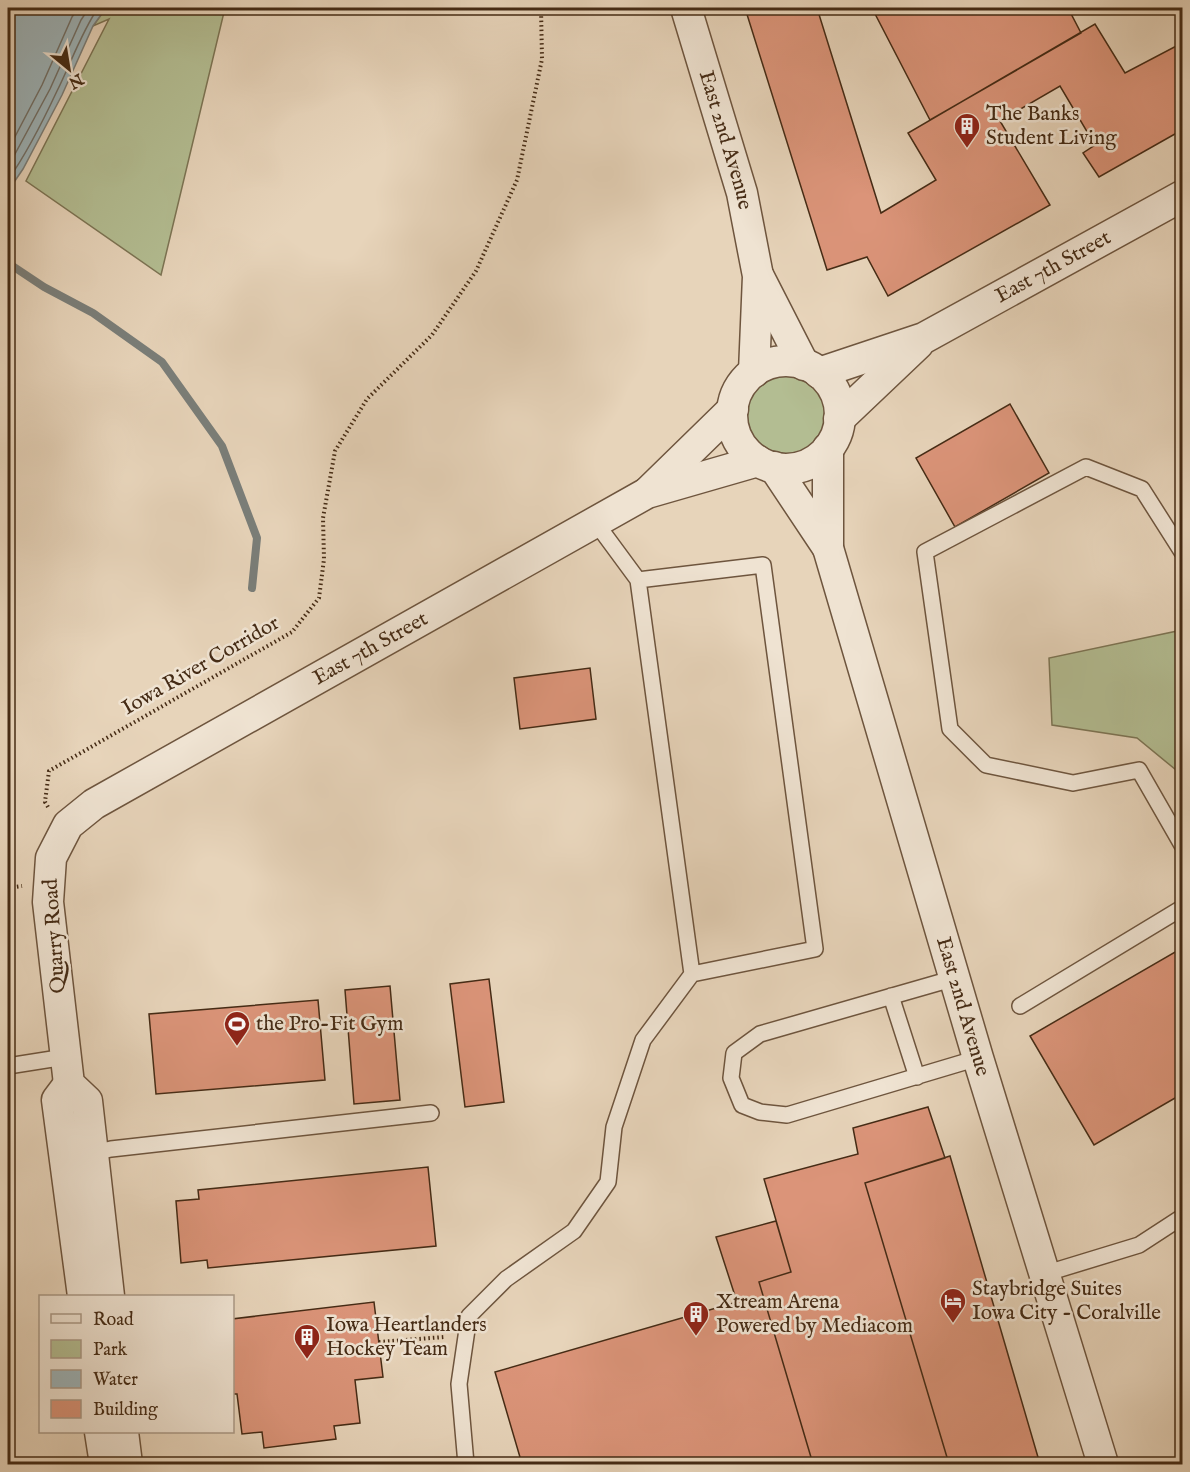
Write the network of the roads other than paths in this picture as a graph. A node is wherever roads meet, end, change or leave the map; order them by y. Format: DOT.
graph roads {
  1 [pos="686,8"];
  2 [pos="1182,196"];
  3 [pos="758,276"];
  4 [pos="924,338"];
  5 [pos="812,369"];
  6 [pos="754,372"];
  7 [pos="733,409"];
  8 [pos="839,419"];
  9 [pos="828,448"];
  10 [pos="766,464"];
  11 [pos="647,493"];
  12 [pos="596,523"];
  13 [pos="828,548"];
  14 [pos="1182,552"];
  15 [pos="638,580"];
  16 [pos="94,804"];
  17 [pos="1182,845"];
  18 [pos="1182,908"];
  19 [pos="692,974"];
  20 [pos="955,978"];
  21 [pos="891,996"];
  22 [pos="1020,1006"];
  23 [pos="978,1058"];
  24 [pos="8,1066"];
  25 [pos="67,1071"];
  26 [pos="917,1077"];
  27 [pos="431,1113"];
  28 [pos="93,1153"];
  29 [pos="1182,1217"];
  30 [pos="1044,1274"];
  31 [pos="83,1295"];
  32 [pos="109,1295"];
  33 [pos="100,1433"];
  34 [pos="123,1433"];
  35 [pos="105,1464"];
  36 [pos="127,1464"];
  37 [pos="466,1464"];
  38 [pos="1102,1464"];
  1 -- 3 [label="street, East 2nd Avenue"];
  2 -- 4 [label="street, East 7th Street"];
  3 -- 5 [label="street, East 2nd Avenue"];
  3 -- 6 [label="street, East 2nd Avenue"];
  4 -- 5 [label="street, East 7th Street"];
  4 -- 8 [label="street, East 7th Street"];
  5 -- 6 [label="street"];
  5 -- 8 [label="street"];
  6 -- 7 [label="street"];
  7 -- 10 [label="street"];
  7 -- 11 [label="street, East 7th Street"];
  8 -- 9 [label="street"];
  9 -- 10 [label="street"];
  9 -- 13 [label="street, East 2nd Avenue"];
  10 -- 11 [label="street, East 7th Street"];
  10 -- 13 [label="street, East 2nd Avenue"];
  11 -- 12 [label="street, East 7th Street"];
  12 -- 15 [label="lane"];
  12 -- 16 [label="street, East 7th Street"];
  13 -- 20 [label="street, East 2nd Avenue"];
  14 -- 17 [label="lane"];
  15 -- 19 [label="lane"];
  15 -- 19 [label="lane"];
  16 -- 25 [label="street, Quarry Road"];
  18 -- 22 [label="lane"];
  19 -- 37 [label="lane"];
  20 -- 21 [label="lane"];
  20 -- 23 [label="street, East 2nd Avenue"];
  21 -- 26 [label="lane"];
  21 -- 26 [label="lane"];
  23 -- 26 [label="lane"];
  23 -- 30 [label="street, East 2nd Avenue"];
  24 -- 25 [label="lane"];
  25 -- 28 [label="street"];
  25 -- 31 [label="street, Quarry Road"];
  27 -- 28 [label="lane"];
  28 -- 32 [label="street"];
  29 -- 30 [label="lane"];
  30 -- 38 [label="street, East 2nd Avenue"];
  33 -- 35 [label="street"];
  34 -- 36 [label="street"];
}
